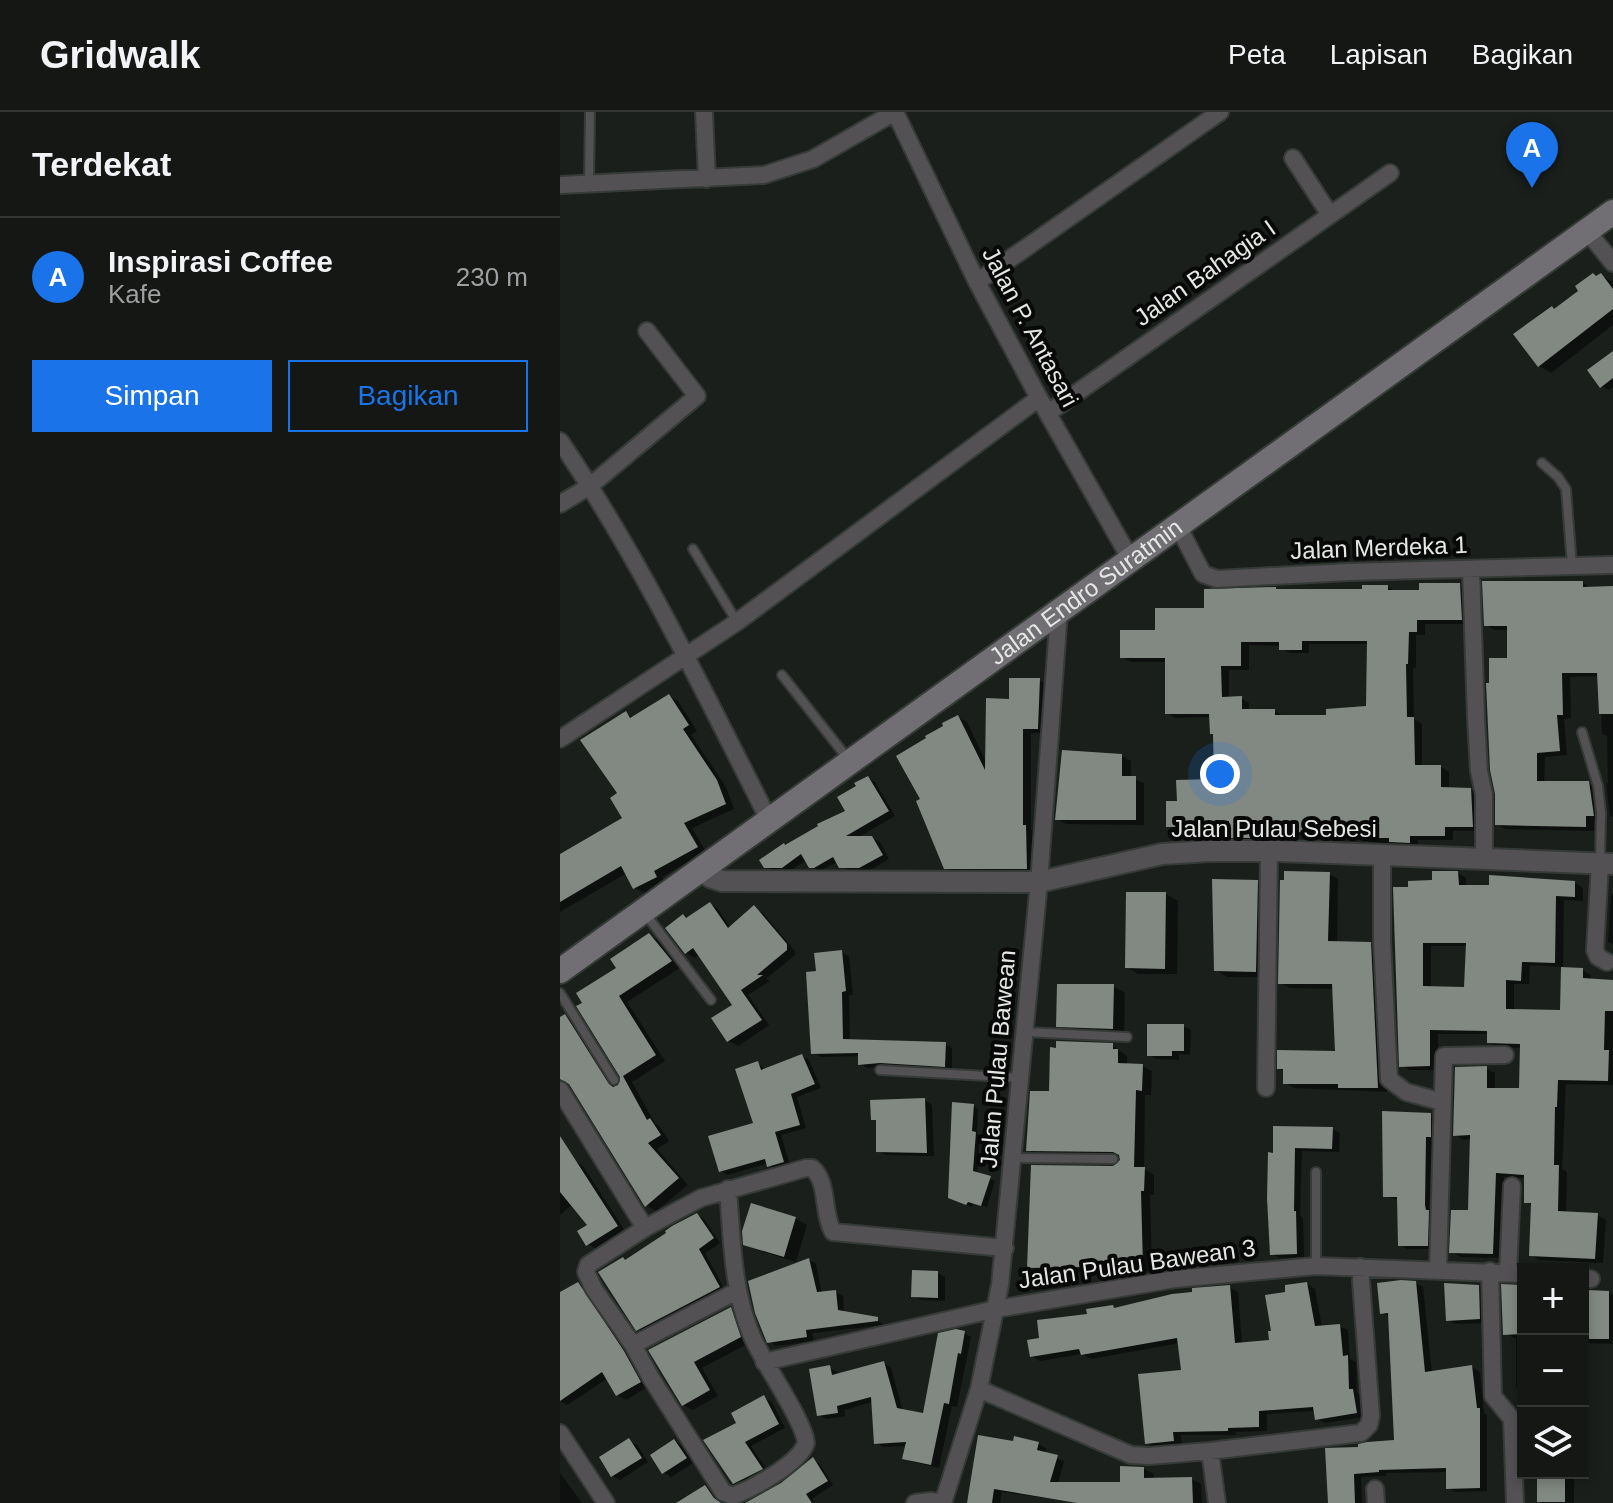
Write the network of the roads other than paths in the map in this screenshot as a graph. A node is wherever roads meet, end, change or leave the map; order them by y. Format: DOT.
graph roads {
  1 [pos="590,112"];
  2 [pos="704,112"];
  3 [pos="895,112"];
  4 [pos="1220,112"];
  5 [pos="1293,158"];
  6 [pos="1390,173"];
  7 [pos="707,179"];
  8 [pos="589,184"];
  9 [pos="560,185"];
  10 [pos="1613,212"];
  11 [pos="1330,215"];
  12 [pos="1587,231"];
  13 [pos="1613,263"];
  14 [pos="977,282"];
  15 [pos="647,331"];
  16 [pos="1044,406"];
  17 [pos="560,441"];
  18 [pos="1542,463"];
  19 [pos="590,486"];
  20 [pos="560,504"];
  21 [pos="1178,526"];
  22 [pos="693,549"];
  23 [pos="1131,560"];
  24 [pos="1613,565"];
  25 [pos="1572,566"];
  26 [pos="1471,569"];
  27 [pos="1059,612"];
  28 [pos="737,622"];
  29 [pos="686,657"];
  30 [pos="782,675"];
  31 [pos="1582,732"];
  32 [pos="560,739"];
  33 [pos="850,762"];
  34 [pos="769,820"];
  35 [pos="1269,851"];
  36 [pos="1382,855"];
  37 [pos="1484,859"];
  38 [pos="1606,864"];
  39 [pos="702,869"];
  40 [pos="1039,882"];
  41 [pos="643,911"];
  42 [pos="1607,962"];
  43 [pos="560,971"];
  44 [pos="560,993"];
  45 [pos="711,1000"];
  46 [pos="1025,1032"];
  47 [pos="1127,1037"];
  48 [pos="1505,1055"];
  49 [pos="880,1070"];
  50 [pos="1021,1078"];
  51 [pos="614,1080"];
  52 [pos="1266,1088"];
  53 [pos="560,1090"];
  54 [pos="1442,1102"];
  55 [pos="1013,1158"];
  56 [pos="1113,1159"];
  57 [pos="1316,1172"];
  58 [pos="1512,1186"];
  59 [pos="728,1189"];
  60 [pos="645,1228"];
  61 [pos="1005,1248"];
  62 [pos="1316,1266"];
  63 [pos="1360,1267"];
  64 [pos="1438,1269"];
  65 [pos="1490,1271"];
  66 [pos="1516,1273"];
  67 [pos="737,1291"];
  68 [pos="996,1309"];
  69 [pos="633,1345"];
  70 [pos="764,1362"];
  71 [pos="979,1389"];
  72 [pos="560,1433"];
  73 [pos="1210,1451"];
  74 [pos="606,1503"];
  75 [pos="915,1503"];
  76 [pos="943,1503"];
  77 [pos="1217,1503"];
  78 [pos="1515,1503"];
  1 -- 8 [label="lane"];
  2 -- 7 [label="street"];
  3 -- 7 [label="street"];
  3 -- 14 [label="street, Jalan P. Antasari"];
  4 -- 14 [label="street"];
  5 -- 11 [label="street"];
  6 -- 11 [label="street, Jalan Bahagia I"];
  7 -- 8 [label="street"];
  8 -- 9 [label="street"];
  10 -- 12 [label="main road, Jalan Endro Suratmin"];
  11 -- 16 [label="street, Jalan Bahagia I"];
  12 -- 13 [label="street"];
  12 -- 21 [label="main road, Jalan Endro Suratmin"];
  14 -- 16 [label="street, Jalan P. Antasari"];
  15 -- 19 [label="street"];
  16 -- 23 [label="street, Jalan P. Antasari"];
  16 -- 28 [label="street, Jalan Bahagia I"];
  17 -- 19 [label="street"];
  18 -- 25 [label="lane"];
  19 -- 20 [label="street"];
  19 -- 29 [label="street"];
  21 -- 23 [label="main road, Jalan Endro Suratmin"];
  21 -- 26 [label="street, Jalan Merdeka 1"];
  22 -- 28 [label="lane"];
  23 -- 27 [label="main road, Jalan Endro Suratmin"];
  24 -- 25 [label="street, Jalan Merdeka 1"];
  25 -- 26 [label="street, Jalan Merdeka 1"];
  26 -- 37 [label="street"];
  27 -- 33 [label="main road, Jalan Endro Suratmin"];
  27 -- 40 [label="street, Jalan Pulau Bawean"];
  28 -- 29 [label="street, Jalan Bahagia I"];
  29 -- 32 [label="street, Jalan Bahagia I"];
  29 -- 34 [label="street"];
  30 -- 33 [label="lane"];
  31 -- 38 [label="lane"];
  33 -- 34 [label="main road, Jalan Endro Suratmin"];
  34 -- 39 [label="main road, Jalan Endro Suratmin"];
  35 -- 36 [label="street, Jalan Pulau Sebesi"];
  35 -- 40 [label="street, Jalan Pulau Sebesi"];
  35 -- 52 [label="street"];
  36 -- 37 [label="street, Jalan Pulau Sebesi"];
  36 -- 54 [label="street"];
  37 -- 38 [label="street, Jalan Pulau Sebesi"];
  38 -- 42 [label="street"];
  39 -- 40 [label="street, Jalan Pulau Sebesi"];
  39 -- 41 [label="main road, Jalan Endro Suratmin"];
  40 -- 46 [label="street, Jalan Pulau Bawean"];
  41 -- 43 [label="main road, Jalan Endro Suratmin"];
  41 -- 45 [label="lane"];
  44 -- 51 [label="lane"];
  46 -- 47 [label="lane"];
  46 -- 50 [label="street, Jalan Pulau Bawean"];
  48 -- 54 [label="street"];
  49 -- 50 [label="lane"];
  50 -- 55 [label="street, Jalan Pulau Bawean"];
  53 -- 60 [label="street"];
  54 -- 64 [label="street"];
  55 -- 56 [label="lane"];
  55 -- 61 [label="street, Jalan Pulau Bawean"];
  57 -- 62 [label="lane"];
  58 -- 66 [label="street"];
  59 -- 60 [label="street"];
  59 -- 61 [label="street"];
  59 -- 67 [label="street"];
  60 -- 69 [label="street"];
  61 -- 68 [label="street, Jalan Pulau Bawean"];
  62 -- 63 [label="street, Jalan Pulau Bawean 3"];
  62 -- 68 [label="street, Jalan Pulau Bawean 3"];
  63 -- 64 [label="street, Jalan Pulau Bawean 3"];
  63 -- 73 [label="street"];
  64 -- 65 [label="street, Jalan Pulau Bawean 3"];
  65 -- 66 [label="street, Jalan Pulau Bawean 3"];
  65 -- 78 [label="street"];
  67 -- 69 [label="street"];
  67 -- 70 [label="street"];
  68 -- 70 [label="street, Jalan Pulau Bawean 3"];
  68 -- 71 [label="street, Jalan Pulau Bawean"];
  69 -- 70 [label="street"];
  71 -- 73 [label="street"];
  71 -- 76 [label="street, Jalan Pulau Bawean"];
  72 -- 74 [label="street"];
  73 -- 77 [label="street"];
  75 -- 76 [label="street"];
}
